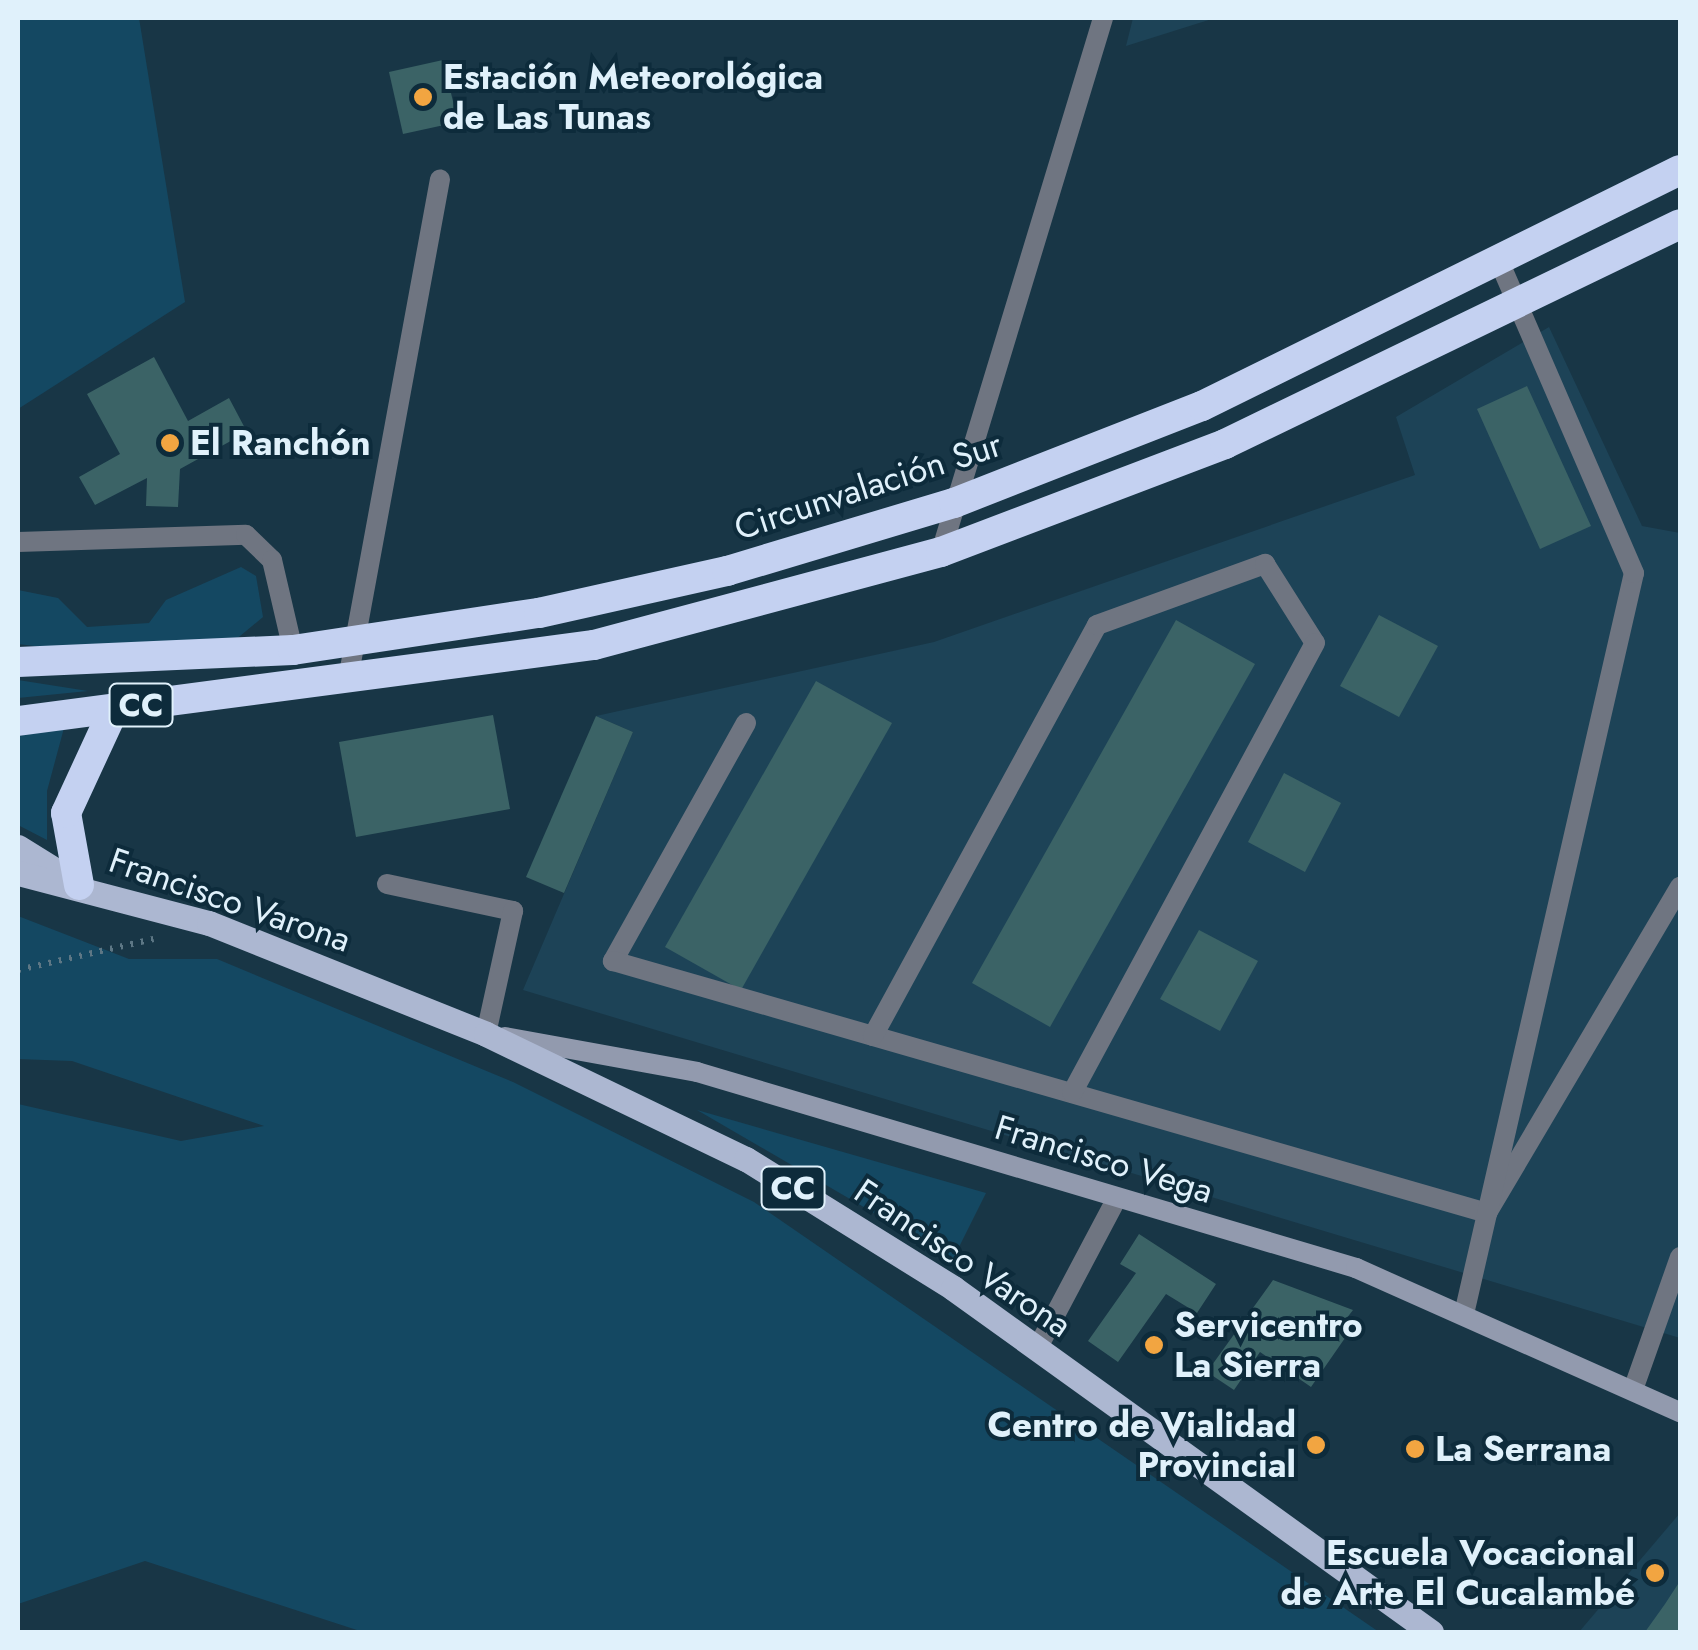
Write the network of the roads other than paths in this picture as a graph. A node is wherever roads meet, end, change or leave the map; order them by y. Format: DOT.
graph roads {
  1 [pos="1102,18"];
  2 [pos="1680,170"];
  3 [pos="440,179"];
  4 [pos="1680,224"];
  5 [pos="1500,261"];
  6 [pos="1517,307"];
  7 [pos="954,504"];
  8 [pos="18,542"];
  9 [pos="941,552"];
  10 [pos="356,641"];
  11 [pos="294,650"];
  12 [pos="18,662"];
  13 [pos="348,679"];
  14 [pos="114,709"];
  15 [pos="18,721"];
  16 [pos="746,723"];
  17 [pos="18,847"];
  18 [pos="18,873"];
  19 [pos="79,884"];
  20 [pos="387,884"];
  21 [pos="1680,887"];
  22 [pos="486,1034"];
  23 [pos="872,1036"];
  24 [pos="1072,1093"];
  25 [pos="1116,1198"];
  26 [pos="1487,1213"];
  27 [pos="1680,1257"];
  28 [pos="1464,1314"];
  29 [pos="1037,1349"];
  30 [pos="1634,1387"];
  31 [pos="1680,1412"];
  32 [pos="1431,1632"];
  1 -- 7 [label="lane"];
  2 -- 5 [label="highway, Circunvalación Sur / CC"];
  3 -- 10 [label="lane"];
  4 -- 6 [label="highway, CC"];
  5 -- 6 [label="lane"];
  5 -- 7 [label="highway, Circunvalación Sur / CC"];
  6 -- 9 [label="highway, CC"];
  6 -- 26 [label="lane"];
  7 -- 9 [label="lane"];
  7 -- 10 [label="highway, Circunvalación Sur / CC"];
  8 -- 11 [label="lane"];
  9 -- 13 [label="highway, CC"];
  10 -- 11 [label="highway, Circunvalación Sur / CC"];
  10 -- 13 [label="lane"];
  11 -- 12 [label="highway, Circunvalación Sur / CC"];
  13 -- 14 [label="highway, CC"];
  14 -- 15 [label="highway, CC"];
  14 -- 19 [label="highway"];
  16 -- 23 [label="lane"];
  17 -- 19 [label="main road, CC"];
  18 -- 19 [label="main road, CC"];
  19 -- 22 [label="main road, Francisco Varona / CC"];
  20 -- 22 [label="lane"];
  21 -- 26 [label="lane"];
  22 -- 25 [label="street, Francisco Vega"];
  22 -- 29 [label="main road, Francisco Varona / CC"];
  23 -- 24 [label="lane"];
  23 -- 24 [label="lane"];
  24 -- 26 [label="lane"];
  25 -- 28 [label="street, Francisco Vega"];
  25 -- 29 [label="lane"];
  26 -- 28 [label="lane"];
  27 -- 30 [label="lane"];
  28 -- 30 [label="street, Francisco Vega"];
  29 -- 32 [label="main road, Francisco Varona / CC"];
  30 -- 31 [label="street, Francisco Vega"];
}
